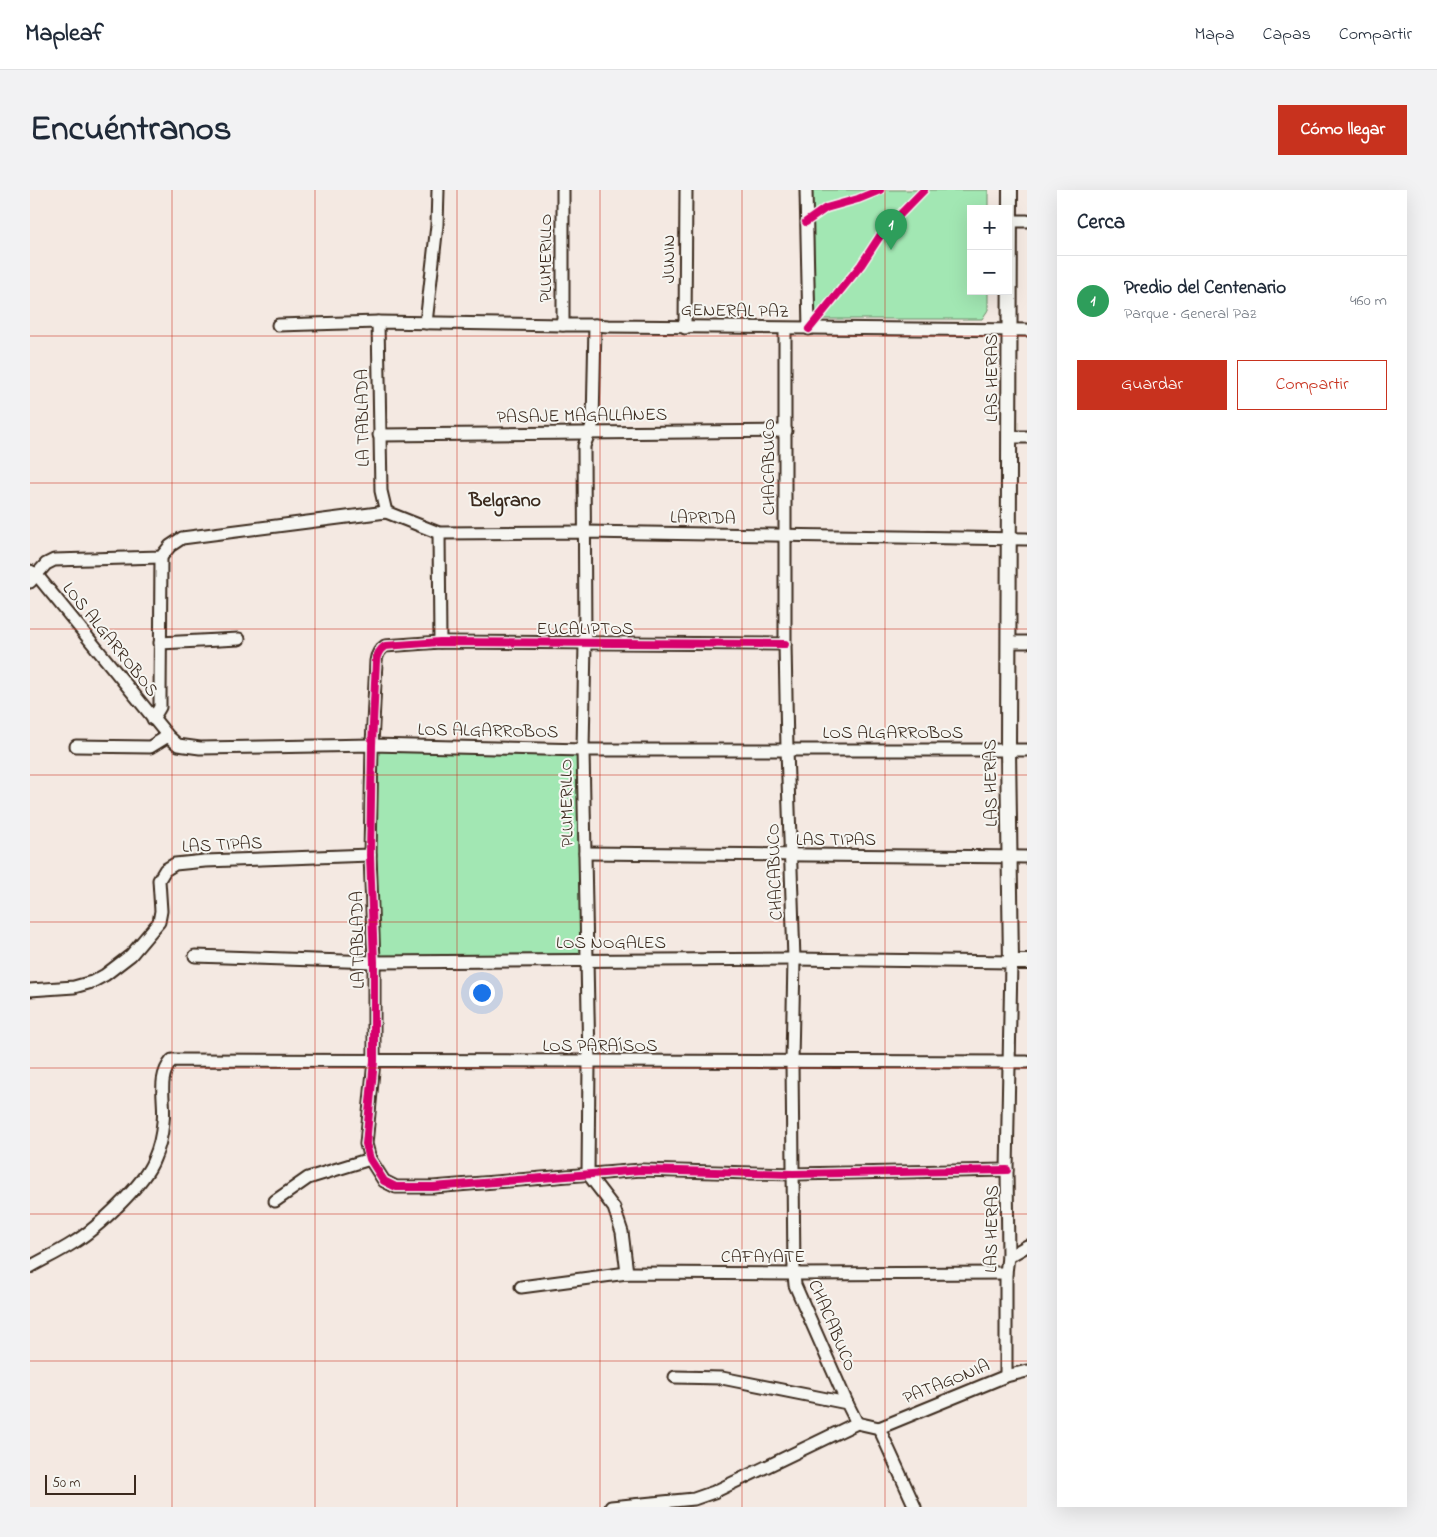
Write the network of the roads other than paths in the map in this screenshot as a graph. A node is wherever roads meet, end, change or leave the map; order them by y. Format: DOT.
graph roads {
  1 [pos="438,190"];
  2 [pos="563,190"];
  3 [pos="686,190"];
  4 [pos="806,190"];
  5 [pos="1010,190"];
  6 [pos="1010,205"];
  7 [pos="1012,221"];
  8 [pos="1027,221"];
  9 [pos="1010,250"];
  10 [pos="378,322"];
  11 [pos="426,323"];
  12 [pos="595,324"];
  13 [pos="278,325"];
  14 [pos="563,325"];
  15 [pos="685,328"];
  16 [pos="785,328"];
  17 [pos="808,329"];
  18 [pos="1010,330"];
  19 [pos="1027,330"];
  20 [pos="786,431"];
  21 [pos="589,433"];
  22 [pos="379,435"];
  23 [pos="1027,436"];
  24 [pos="1010,437"];
  25 [pos="386,512"];
  26 [pos="585,532"];
  27 [pos="439,533"];
  28 [pos="786,536"];
  29 [pos="1009,539"];
  30 [pos="1027,539"];
  31 [pos="161,557"];
  32 [pos="32,576"];
  33 [pos="239,639"];
  34 [pos="440,642"];
  35 [pos="1009,642"];
  36 [pos="1027,642"];
  37 [pos="160,643"];
  38 [pos="585,643"];
  39 [pos="786,644"];
  40 [pos="385,646"];
  41 [pos="153,719"];
  42 [pos="168,736"];
  43 [pos="372,745"];
  44 [pos="76,746"];
  45 [pos="787,749"];
  46 [pos="583,750"];
  47 [pos="1008,750"];
  48 [pos="1027,750"];
  49 [pos="585,853"];
  50 [pos="370,856"];
  51 [pos="792,856"];
  52 [pos="1010,857"];
  53 [pos="1027,857"];
  54 [pos="195,956"];
  55 [pos="794,959"];
  56 [pos="588,961"];
  57 [pos="374,962"];
  58 [pos="1011,962"];
  59 [pos="1027,962"];
  60 [pos="30,990"];
  61 [pos="374,1061"];
  62 [pos="792,1061"];
  63 [pos="1009,1062"];
  64 [pos="1027,1062"];
  65 [pos="589,1063"];
  66 [pos="370,1159"];
  67 [pos="1007,1170"];
  68 [pos="588,1174"];
  69 [pos="793,1174"];
  70 [pos="275,1201"];
  71 [pos="1027,1246"];
  72 [pos="1008,1257"];
  73 [pos="30,1267"];
  74 [pos="627,1273"];
  75 [pos="1006,1273"];
  76 [pos="794,1274"];
  77 [pos="521,1287"];
  78 [pos="1027,1371"];
  79 [pos="1006,1376"];
  80 [pos="675,1377"];
  81 [pos="847,1403"];
  82 [pos="857,1423"];
  83 [pos="879,1428"];
  84 [pos="611,1507"];
  85 [pos="915,1507"];
  1 -- 11 [label="street"];
  2 -- 14 [label="street, PLUMERILLO"];
  3 -- 15 [label="street, JUNIN"];
  4 -- 17 [label="street"];
  5 -- 6 [label="street, LAS HERAS"];
  7 -- 8 [label="street"];
  9 -- 18 [label="street, LAS HERAS"];
  10 -- 11 [label="street, GENERAL PAZ"];
  10 -- 13 [label="street, GENERAL PAZ"];
  10 -- 22 [label="street, LA TABLADA"];
  11 -- 14 [label="street, GENERAL PAZ"];
  12 -- 14 [label="street, GENERAL PAZ"];
  12 -- 15 [label="street, GENERAL PAZ"];
  12 -- 21 [label="street, PLUMERILLO"];
  15 -- 16 [label="street, GENERAL PAZ"];
  16 -- 17 [label="street, GENERAL PAZ"];
  16 -- 20 [label="street, CHACABUCO"];
  17 -- 18 [label="street, GENERAL PAZ"];
  18 -- 19 [label="street, GENERAL PAZ"];
  18 -- 24 [label="street, LAS HERAS"];
  20 -- 21 [label="street, PASAJE MAGALLANES"];
  20 -- 28 [label="street, CHACABUCO"];
  21 -- 22 [label="street, PASAJE MAGALLANES"];
  21 -- 26 [label="street, PLUMERILLO"];
  22 -- 25 [label="street, LA TABLADA"];
  23 -- 24 [label="street"];
  24 -- 29 [label="street, LAS HERAS"];
  25 -- 27 [label="street"];
  25 -- 31 [label="street"];
  26 -- 27 [label="street, LAPRIDA"];
  26 -- 28 [label="street, LAPRIDA"];
  26 -- 38 [label="street, PLUMERILLO"];
  27 -- 34 [label="street"];
  28 -- 29 [label="street, LAPRIDA"];
  28 -- 39 [label="street, CHACABUCO"];
  29 -- 30 [label="street, LAPRIDA"];
  29 -- 35 [label="street, LAS HERAS"];
  31 -- 32 [label="street"];
  31 -- 37 [label="street"];
  32 -- 41 [label="street, LOS ALGARROBOS"];
  33 -- 37 [label="street"];
  34 -- 38 [label="street, EUCALIPTOS"];
  34 -- 40 [label="street, EUCALIPTOS"];
  35 -- 36 [label="street"];
  35 -- 47 [label="street, LAS HERAS"];
  37 -- 41 [label="street"];
  38 -- 39 [label="street, EUCALIPTOS"];
  38 -- 46 [label="street, PLUMERILLO"];
  39 -- 45 [label="street, CHACABUCO"];
  40 -- 43 [label="street, LA TABLADA"];
  41 -- 42 [label="street, LOS ALGARROBOS"];
  42 -- 43 [label="street, LOS ALGARROBOS"];
  42 -- 44 [label="street"];
  43 -- 46 [label="street, LOS ALGARROBOS"];
  43 -- 50 [label="street, LA TABLADA"];
  45 -- 46 [label="street, LOS ALGARROBOS"];
  45 -- 47 [label="street, LOS ALGARROBOS"];
  45 -- 51 [label="street, CHACABUCO"];
  46 -- 49 [label="street, PLUMERILLO"];
  47 -- 48 [label="street, LOS ALGARROBOS"];
  47 -- 52 [label="street, LAS HERAS"];
  49 -- 51 [label="street, LAS TIPAS"];
  49 -- 56 [label="street, PLUMERILLO"];
  50 -- 57 [label="street, LA TABLADA"];
  50 -- 60 [label="street, LAS TIPAS"];
  51 -- 52 [label="street, LAS TIPAS"];
  51 -- 55 [label="street, CHACABUCO"];
  52 -- 53 [label="street, LAS TIPAS"];
  52 -- 58 [label="street, LAS HERAS"];
  54 -- 57 [label="street, LOS NOGALES"];
  55 -- 56 [label="street, LOS NOGALES"];
  55 -- 58 [label="street, LOS NOGALES"];
  55 -- 62 [label="street, CHACABUCO"];
  56 -- 57 [label="street, LOS NOGALES"];
  56 -- 65 [label="street, PLUMERILLO"];
  57 -- 61 [label="street, LA TABLADA"];
  58 -- 59 [label="street, LOS NOGALES"];
  58 -- 63 [label="street, LAS HERAS"];
  61 -- 65 [label="street, LOS PARAÍSOS"];
  61 -- 66 [label="street, LA TABLADA"];
  61 -- 73 [label="street, LOS PARAÍSOS"];
  62 -- 63 [label="street, LOS PARAÍSOS"];
  62 -- 65 [label="street, LOS PARAÍSOS"];
  62 -- 69 [label="street, CHACABUCO"];
  63 -- 64 [label="street, LOS PARAÍSOS"];
  63 -- 67 [label="street, LAS HERAS"];
  65 -- 68 [label="street, PLUMERILLO"];
  66 -- 68 [label="street, LA TABLADA"];
  66 -- 70 [label="street"];
  67 -- 69 [label="street, LA TABLADA"];
  67 -- 72 [label="street, LAS HERAS"];
  68 -- 69 [label="street, LA TABLADA"];
  68 -- 74 [label="street"];
  69 -- 76 [label="street, CHACABUCO"];
  71 -- 72 [label="street"];
  72 -- 75 [label="street, LAS HERAS"];
  74 -- 76 [label="street, CAFAYATE"];
  74 -- 77 [label="street, CAFAYATE"];
  75 -- 76 [label="street, CAFAYATE"];
  75 -- 79 [label="street, LAS HERAS"];
  76 -- 81 [label="street, CHACABUCO"];
  78 -- 79 [label="street, PATAGONIA"];
  79 -- 83 [label="street, PATAGONIA"];
  80 -- 81 [label="street"];
  81 -- 82 [label="street, CHACABUCO"];
  82 -- 83 [label="street"];
  82 -- 84 [label="street"];
  83 -- 85 [label="street"];
}
